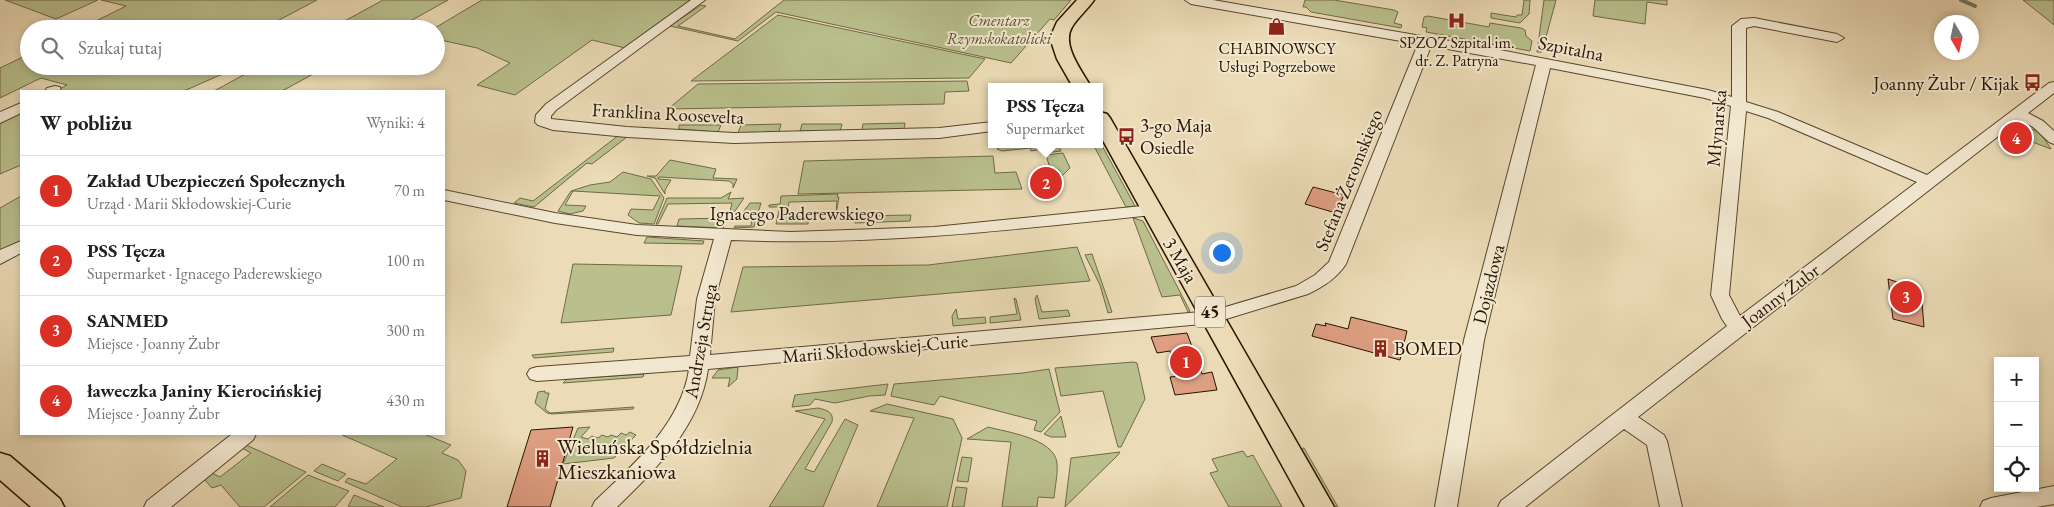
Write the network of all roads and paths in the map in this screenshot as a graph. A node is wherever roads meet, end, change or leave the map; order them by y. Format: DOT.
graph roads {
  1 [pos="699,0"];
  2 [pos="1086,0"];
  3 [pos="1191,0"];
  4 [pos="1837,38"];
  5 [pos="1426,41"];
  6 [pos="1544,63"];
  7 [pos="1080,83"];
  8 [pos="2054,86"];
  9 [pos="1739,103"];
  10 [pos="20,108"];
  11 [pos="2019,114"];
  12 [pos="0,118"];
  13 [pos="1103,123"];
  14 [pos="988,127"];
  15 [pos="2054,139"];
  16 [pos="1930,182"];
  17 [pos="445,195"];
  18 [pos="1152,210"];
  19 [pos="724,234"];
  20 [pos="20,247"];
  21 [pos="0,258"];
  22 [pos="1213,318"];
  23 [pos="1740,326"];
  24 [pos="698,362"];
  25 [pos="537,374"];
  26 [pos="1622,417"];
  27 [pos="245,435"];
  28 [pos="0,464"];
  29 [pos="2054,494"];
  30 [pos="50,507"];
  31 [pos="155,507"];
  32 [pos="603,507"];
  33 [pos="1320,507"];
  34 [pos="1446,507"];
  35 [pos="1510,507"];
  36 [pos="1671,507"];
  37 [pos="1991,507"];
  1 -- 14 [label="street, Franklina Roosevelta"];
  2 -- 7 [label="main road"];
  3 -- 5 [label="street, Szpitalna"];
  4 -- 9 [label="street, Młynarska"];
  5 -- 6 [label="street, Szpitalna"];
  5 -- 22 [label="street, Stefana Żeromskiego"];
  6 -- 9 [label="street, Szpitalna"];
  6 -- 34 [label="street, Dojazdowa"];
  8 -- 11 [label="street, Joanny Żubr"];
  9 -- 16 [label="street, Szpitalna"];
  9 -- 23 [label="street, Młynarska"];
  10 -- 12 [label="street"];
  11 -- 15 [label="street"];
  11 -- 16 [label="street, Joanny Żubr"];
  13 -- 18 [label="main road, 3 Maja / 45"];
  16 -- 23 [label="street, Joanny Żubr"];
  17 -- 19 [label="street, Ignacego Paderewskiego"];
  18 -- 19 [label="street, Ignacego Paderewskiego"];
  18 -- 22 [label="main road, 3 Maja / 45"];
  19 -- 24 [label="street, Andrzeja Struga"];
  20 -- 21 [label="street"];
  22 -- 24 [label="street, Marii Skłodowskiej-Curie"];
  22 -- 33 [label="main road, 3 Maja / 45"];
  23 -- 26 [label="street, Joanny Żubr"];
  24 -- 25 [label="street, Marii Skłodowskiej-Curie"];
  24 -- 32 [label="street, Andrzeja Struga"];
  26 -- 35 [label="street, Joanny Żubr"];
  26 -- 36 [label="street"];
  27 -- 31 [label="street"];
  28 -- 30 [label="main road"];
  29 -- 37 [label="street"];
}
